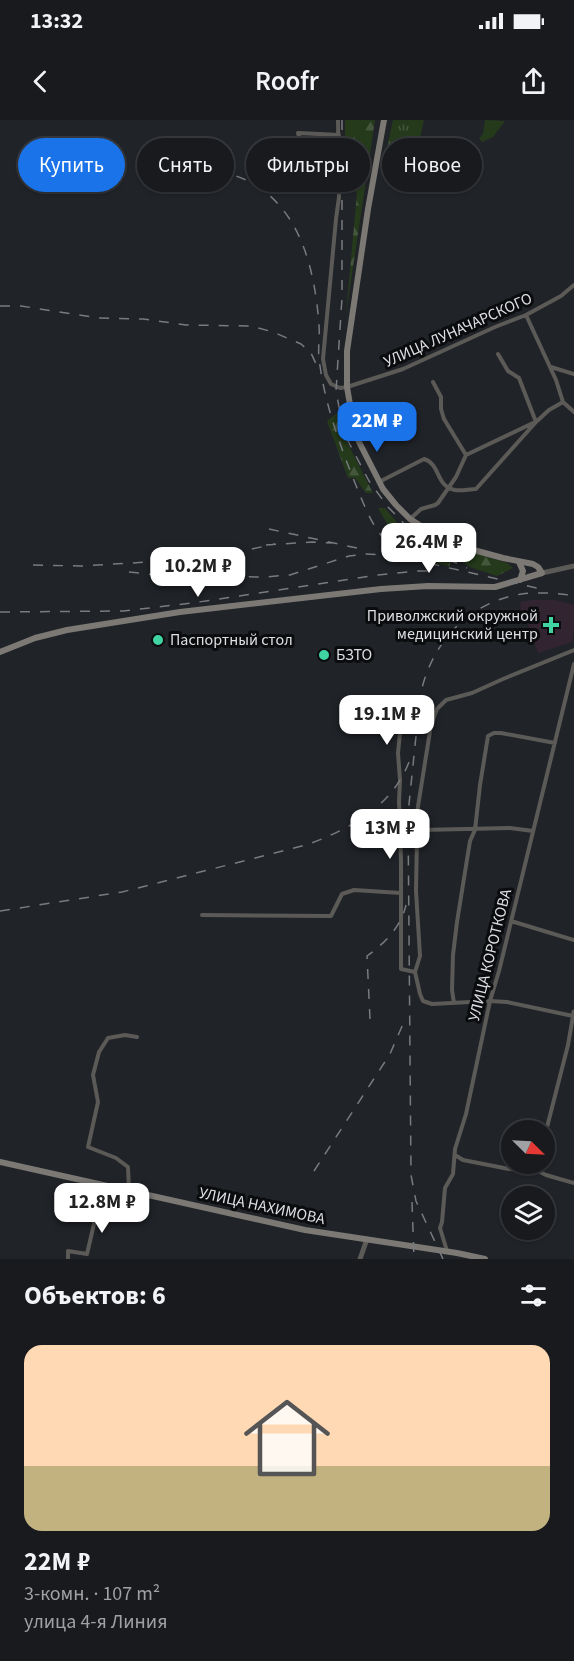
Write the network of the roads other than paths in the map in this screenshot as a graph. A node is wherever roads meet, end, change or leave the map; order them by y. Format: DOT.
graph roads {
  1 [pos="339,120"];
  2 [pos="384,120"];
  3 [pos="339,135"];
  4 [pos="298,136"];
  5 [pos="574,285"];
  6 [pos="526,315"];
  7 [pos="498,354"];
  8 [pos="550,367"];
  9 [pos="574,374"];
  10 [pos="433,381"];
  11 [pos="347,387"];
  12 [pos="563,402"];
  13 [pos="574,412"];
  14 [pos="536,422"];
  15 [pos="466,455"];
  16 [pos="379,482"];
  17 [pos="449,488"];
  18 [pos="411,519"];
  19 [pos="519,562"];
  20 [pos="574,566"];
  21 [pos="542,573"];
  22 [pos="520,580"];
  23 [pos="574,650"];
  24 [pos="0,652"];
  25 [pos="574,664"];
  26 [pos="402,713"];
  27 [pos="555,743"];
  28 [pos="421,830"];
  29 [pos="475,830"];
  30 [pos="533,831"];
  31 [pos="401,893"];
  32 [pos="202,915"];
  33 [pos="511,921"];
  34 [pos="574,940"];
  35 [pos="415,972"];
  36 [pos="490,1001"];
  37 [pos="454,1003"];
  38 [pos="574,1015"];
  39 [pos="137,1037"];
  40 [pos="549,1120"];
  41 [pos="455,1155"];
  42 [pos="1,1163"];
  43 [pos="501,1167"];
  44 [pos="546,1174"];
  45 [pos="574,1183"];
  46 [pos="103,1185"];
  47 [pos="129,1191"];
  48 [pos="367,1239"];
  49 [pos="447,1251"];
  50 [pos="68,1259"];
  51 [pos="360,1259"];
  52 [pos="485,1259"];
  1 -- 3 [label="street"];
  2 -- 11 [label="main road"];
  3 -- 4 [label="street"];
  3 -- 11 [label="street"];
  5 -- 6 [label="street, УЛИЦА ЛУНАЧАРСКОГО"];
  6 -- 8 [label="street"];
  6 -- 11 [label="street, УЛИЦА ЛУНАЧАРСКОГО"];
  7 -- 14 [label="street"];
  8 -- 9 [label="street"];
  8 -- 12 [label="street"];
  10 -- 15 [label="street"];
  11 -- 16 [label="main road"];
  12 -- 13 [label="street"];
  12 -- 14 [label="street"];
  14 -- 15 [label="street"];
  14 -- 17 [label="street"];
  15 -- 17 [label="street"];
  16 -- 17 [label="street"];
  16 -- 18 [label="main road"];
  17 -- 18 [label="street"];
  18 -- 19 [label="main road"];
  19 -- 21 [label="main road"];
  19 -- 22 [label="main road"];
  20 -- 21 [label="street"];
  21 -- 22 [label="main road"];
  22 -- 24 [label="main road"];
  23 -- 28 [label="street"];
  25 -- 27 [label="street, УЛИЦА КОРОТКОВА"];
  26 -- 31 [label="street"];
  27 -- 29 [label="street"];
  27 -- 30 [label="street, УЛИЦА КОРОТКОВА"];
  28 -- 29 [label="street"];
  28 -- 35 [label="street"];
  29 -- 30 [label="street"];
  29 -- 37 [label="street"];
  30 -- 33 [label="street, УЛИЦА КОРОТКОВА"];
  31 -- 32 [label="street"];
  31 -- 35 [label="street"];
  33 -- 34 [label="street"];
  33 -- 36 [label="street, УЛИЦА КОРОТКОВА"];
  35 -- 37 [label="street"];
  36 -- 37 [label="street"];
  36 -- 38 [label="street"];
  36 -- 41 [label="street, УЛИЦА КОРОТКОВА"];
  38 -- 40 [label="street"];
  39 -- 47 [label="street"];
  41 -- 43 [label="street"];
  41 -- 49 [label="street, УЛИЦА КОРОТКОВА"];
  42 -- 46 [label="main road, УЛИЦА НАХИМОВА"];
  44 -- 45 [label="street"];
  46 -- 47 [label="main road, УЛИЦА НАХИМОВА"];
  46 -- 50 [label="street"];
  47 -- 48 [label="main road, УЛИЦА НАХИМОВА"];
  48 -- 49 [label="main road, УЛИЦА НАХИМОВА"];
  48 -- 51 [label="street"];
  49 -- 52 [label="main road, УЛИЦА НАХИМОВА"];
}
